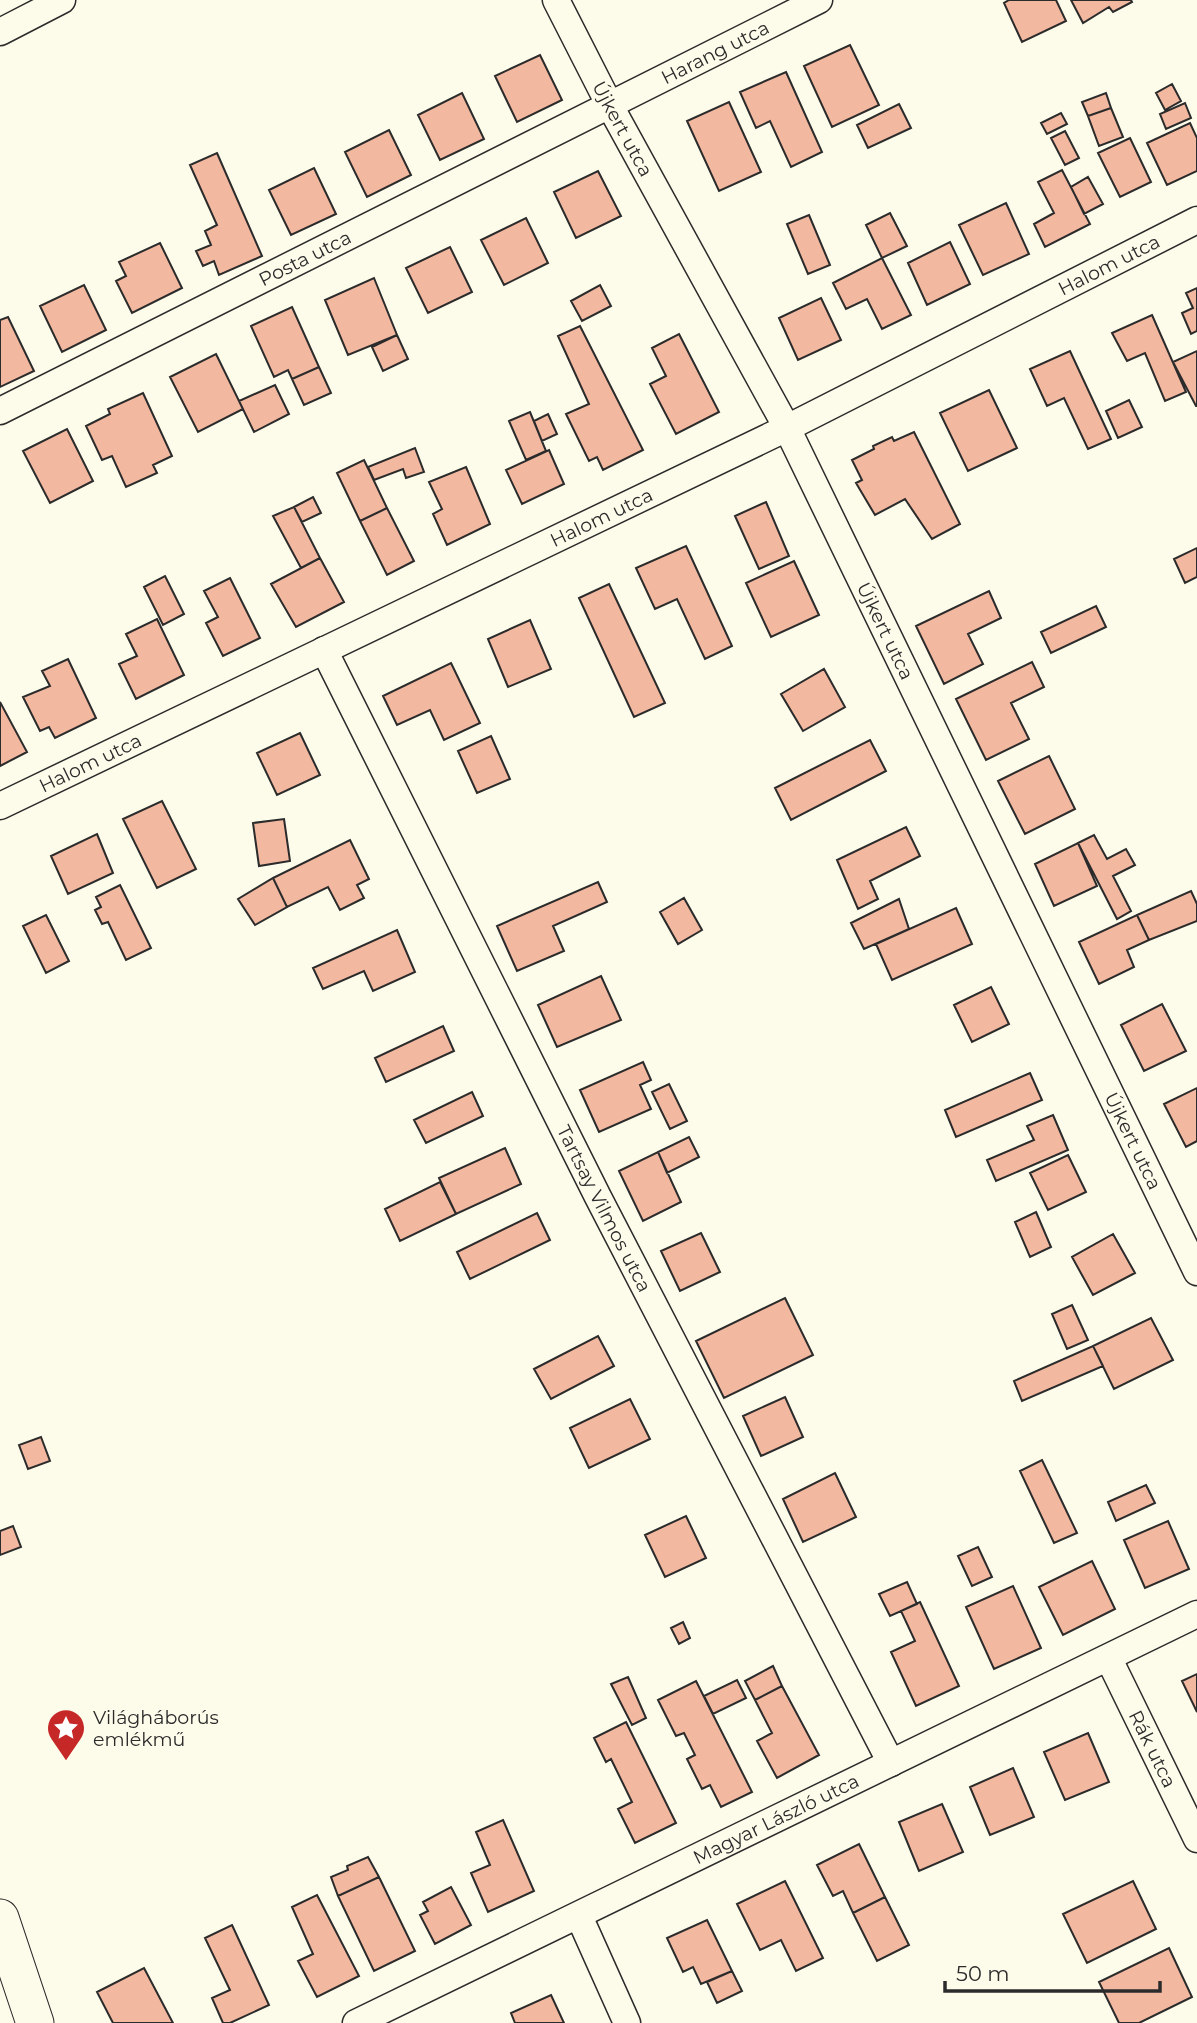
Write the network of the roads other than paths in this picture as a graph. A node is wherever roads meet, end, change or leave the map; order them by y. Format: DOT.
graph roads {
  1 [pos="62,0"];
  2 [pos="556,0"];
  3 [pos="819,0"];
  4 [pos="0,32"];
  5 [pos="609,104"];
  6 [pos="1197,220"];
  7 [pos="0,411"];
  8 [pos="787,428"];
  9 [pos="324,650"];
  10 [pos="0,806"];
  11 [pos="1197,1272"];
  12 [pos="1197,1614"];
  13 [pos="1108,1659"];
  14 [pos="891,1763"];
  15 [pos="1197,1839"];
  16 [pos="579,1916"];
  17 [pos="0,1919"];
  18 [pos="35,2023"];
  19 [pos="356,2023"];
  20 [pos="627,2023"];
  1 -- 4 [label="street"];
  2 -- 5 [label="street, Újkert utca"];
  3 -- 5 [label="street, Harang utca"];
  5 -- 7 [label="street, Posta utca"];
  5 -- 8 [label="street, Újkert utca"];
  6 -- 8 [label="street, Halom utca"];
  8 -- 9 [label="street, Halom utca"];
  8 -- 11 [label="street, Újkert utca"];
  9 -- 10 [label="street, Halom utca"];
  9 -- 14 [label="street, Tartsay Vilmos utca"];
  12 -- 13 [label="street, Magyar László utca"];
  13 -- 14 [label="street, Magyar László utca"];
  13 -- 15 [label="street, Rák utca"];
  14 -- 16 [label="street, Magyar László utca"];
  16 -- 19 [label="street, Magyar László utca"];
  16 -- 20 [label="street"];
  17 -- 18 [label="main road"];
}
